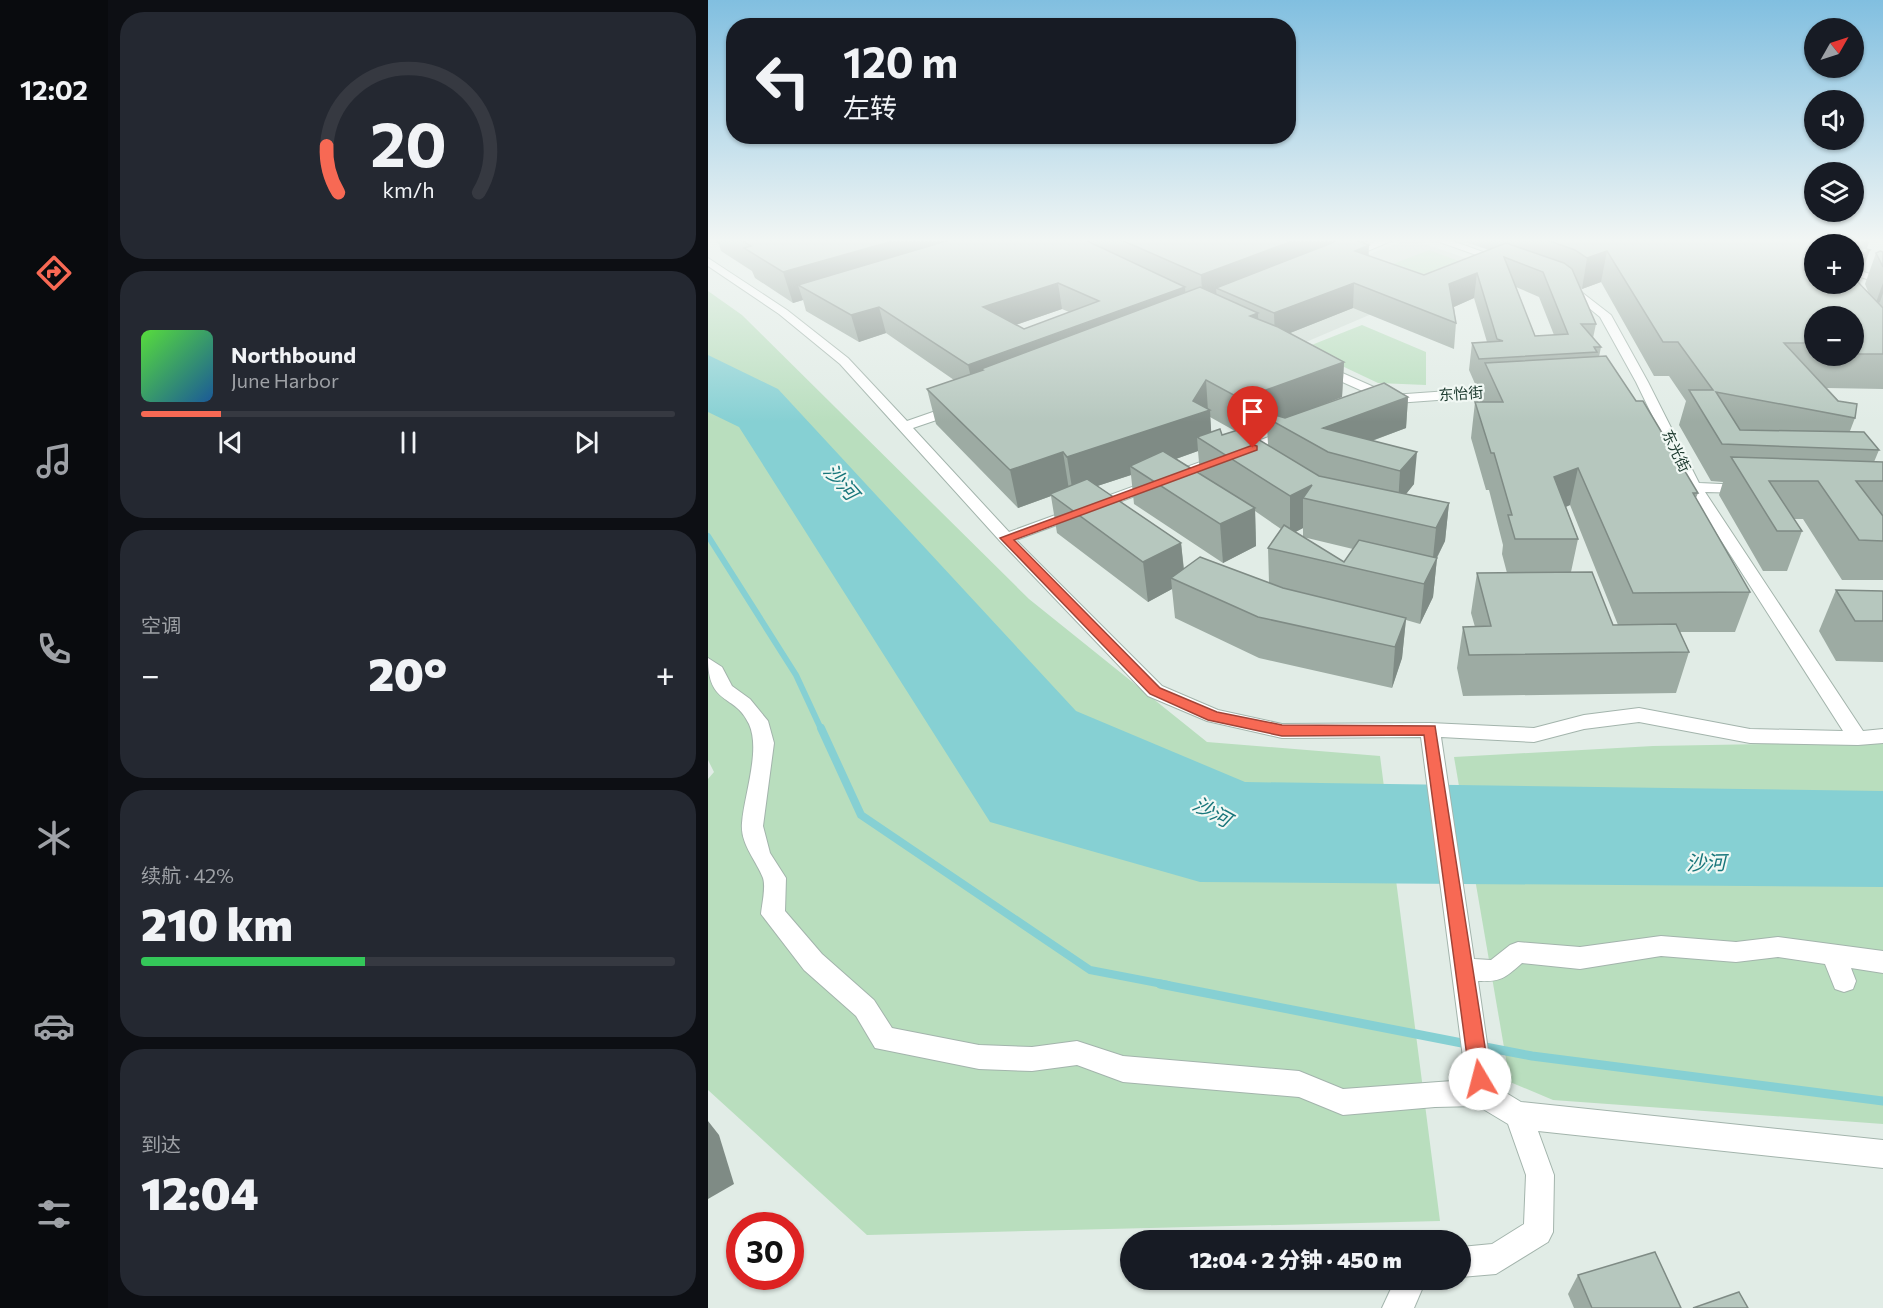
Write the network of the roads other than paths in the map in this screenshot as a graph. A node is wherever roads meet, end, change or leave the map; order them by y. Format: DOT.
graph roads {
  1 [pos="773,300"];
  2 [pos="1585,300"];
  3 [pos="1314,365"];
  4 [pos="1515,390"];
  5 [pos="1387,398"];
  6 [pos="974,402"];
  7 [pos="1365,406"];
  8 [pos="903,427"];
  9 [pos="1309,427"];
  10 [pos="1694,487"];
  11 [pos="1753,489"];
  12 [pos="1006,538"];
  13 [pos="708,664"];
  14 [pos="1430,730"];
  15 [pos="1883,736"];
  16 [pos="1858,738"];
  17 [pos="1834,955"];
  18 [pos="1883,962"];
  19 [pos="1465,970"];
  20 [pos="1844,981"];
  21 [pos="1480,1086"];
  22 [pos="1518,1115"];
  23 [pos="1883,1154"];
  24 [pos="1471,1261"];
  25 [pos="1406,1290"];
  26 [pos="1398,1308"];
  1 -- 8 [label="street"];
  2 -- 10 [label="street, 东光街"];
  3 -- 5 [label="street, 东怡街"];
  4 -- 5 [label="street, 东怡街"];
  5 -- 7 [label="street, 东怡街"];
  6 -- 8 [label="street"];
  8 -- 12 [label="street"];
  9 -- 12 [label="street"];
  10 -- 11 [label="street"];
  10 -- 16 [label="street, 东光街"];
  12 -- 14 [label="street"];
  13 -- 21 [label="street"];
  14 -- 16 [label="street"];
  14 -- 19 [label="street"];
  15 -- 16 [label="street"];
  17 -- 18 [label="street"];
  17 -- 19 [label="street"];
  17 -- 20 [label="street"];
  19 -- 21 [label="street"];
  21 -- 22 [label="street"];
  22 -- 23 [label="street"];
  22 -- 24 [label="street"];
  25 -- 26 [label="street"];
}
